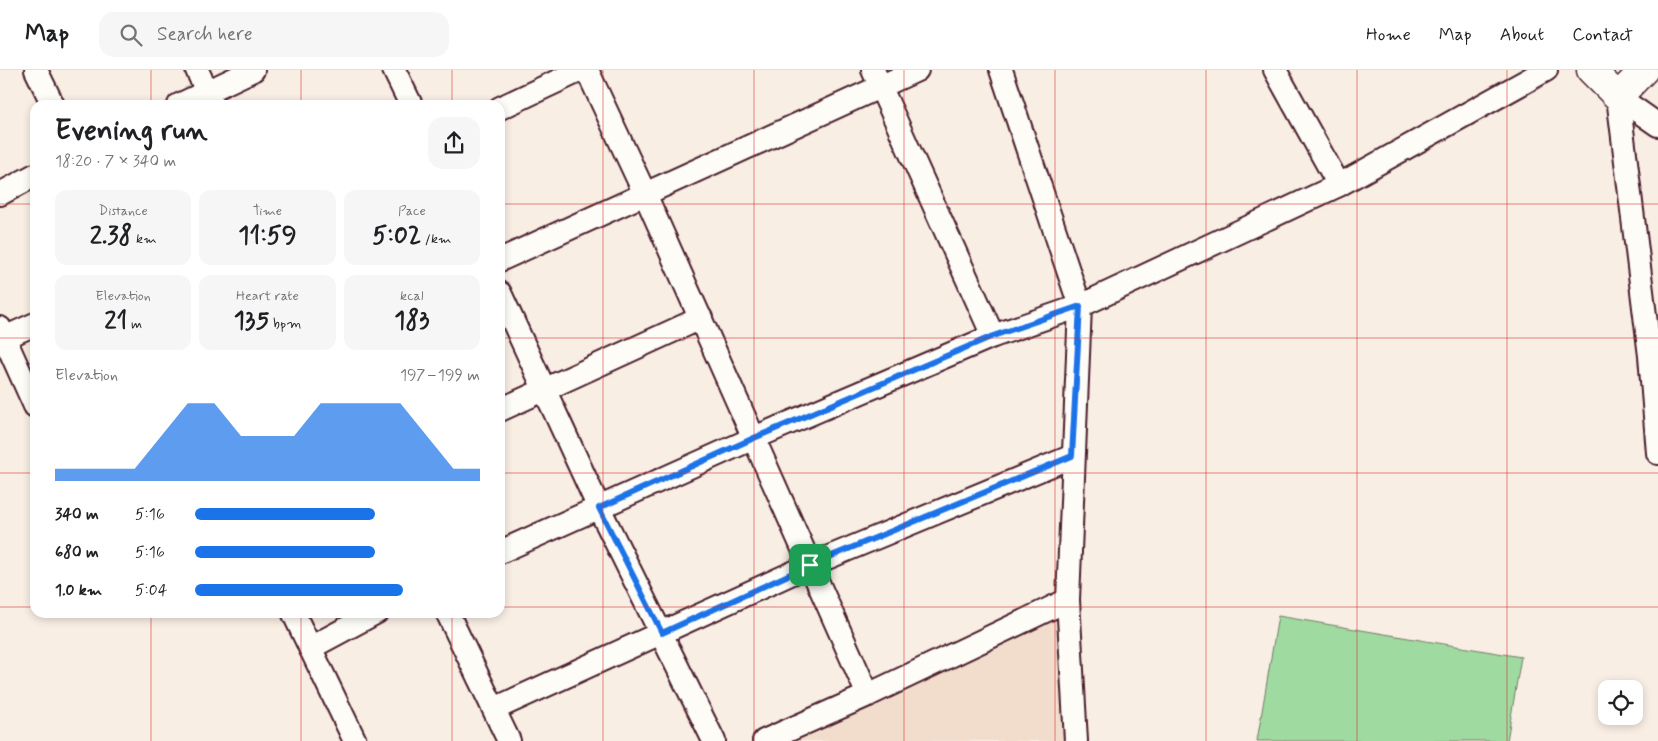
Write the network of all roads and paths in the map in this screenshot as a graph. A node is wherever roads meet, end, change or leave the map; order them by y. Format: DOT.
graph roads {
  1 [pos="36,70"];
  2 [pos="197,70"];
  3 [pos="253,70"];
  4 [pos="394,70"];
  5 [pos="581,70"];
  6 [pos="587,70"];
  7 [pos="916,70"];
  8 [pos="1000,70"];
  9 [pos="1275,70"];
  10 [pos="1546,70"];
  11 [pos="1591,70"];
  12 [pos="1644,70"];
  13 [pos="877,78"];
  14 [pos="1618,97"];
  15 [pos="210,98"];
  16 [pos="51,100"];
  17 [pos="409,100"];
  18 [pos="505,106"];
  19 [pos="1658,125"];
  20 [pos="30,178"];
  21 [pos="1339,185"];
  22 [pos="0,194"];
  23 [pos="645,194"];
  24 [pos="505,258"];
  25 [pos="505,304"];
  26 [pos="1080,306"];
  27 [pos="700,318"];
  28 [pos="30,325"];
  29 [pos="2,333"];
  30 [pos="993,336"];
  31 [pos="545,390"];
  32 [pos="30,395"];
  33 [pos="505,408"];
  34 [pos="754,438"];
  35 [pos="1658,453"];
  36 [pos="1072,456"];
  37 [pos="599,508"];
  38 [pos="505,550"];
  39 [pos="810,565"];
  40 [pos="1068,600"];
  41 [pos="296,618"];
  42 [pos="366,618"];
  43 [pos="450,618"];
  44 [pos="662,633"];
  45 [pos="310,648"];
  46 [pos="868,695"];
  47 [pos="494,709"];
  48 [pos="355,741"];
  49 [pos="509,741"];
  50 [pos="714,741"];
  51 [pos="764,741"];
  52 [pos="1076,741"];
  1 -- 16 [label="street"];
  2 -- 15 [label="street"];
  3 -- 15 [label="street"];
  4 -- 17 [label="street"];
  5 -- 18 [label="street"];
  6 -- 23 [label="street"];
  7 -- 13 [label="street"];
  8 -- 26 [label="street"];
  9 -- 21 [label="street"];
  10 -- 21 [label="street"];
  11 -- 14 [label="street"];
  12 -- 14 [label="street"];
  13 -- 23 [label="street"];
  13 -- 30 [label="street"];
  14 -- 19 [label="street"];
  14 -- 35 [label="street"];
  20 -- 22 [label="street"];
  21 -- 26 [label="street"];
  23 -- 24 [label="street"];
  23 -- 27 [label="street"];
  25 -- 31 [label="street"];
  26 -- 30 [label="street"];
  26 -- 36 [label="street"];
  27 -- 31 [label="street"];
  27 -- 34 [label="street"];
  28 -- 29 [label="street"];
  29 -- 32 [label="street"];
  30 -- 34 [label="street"];
  31 -- 33 [label="street"];
  31 -- 37 [label="street"];
  34 -- 37 [label="street"];
  34 -- 39 [label="street"];
  36 -- 39 [label="street"];
  36 -- 40 [label="street"];
  37 -- 38 [label="street"];
  37 -- 44 [label="street"];
  39 -- 44 [label="street"];
  39 -- 46 [label="street"];
  40 -- 46 [label="street"];
  40 -- 52 [label="street"];
  41 -- 45 [label="street"];
  42 -- 45 [label="street"];
  43 -- 47 [label="street"];
  44 -- 47 [label="street"];
  44 -- 50 [label="street"];
  45 -- 48 [label="street"];
  46 -- 51 [label="street"];
  47 -- 49 [label="street"];
}
